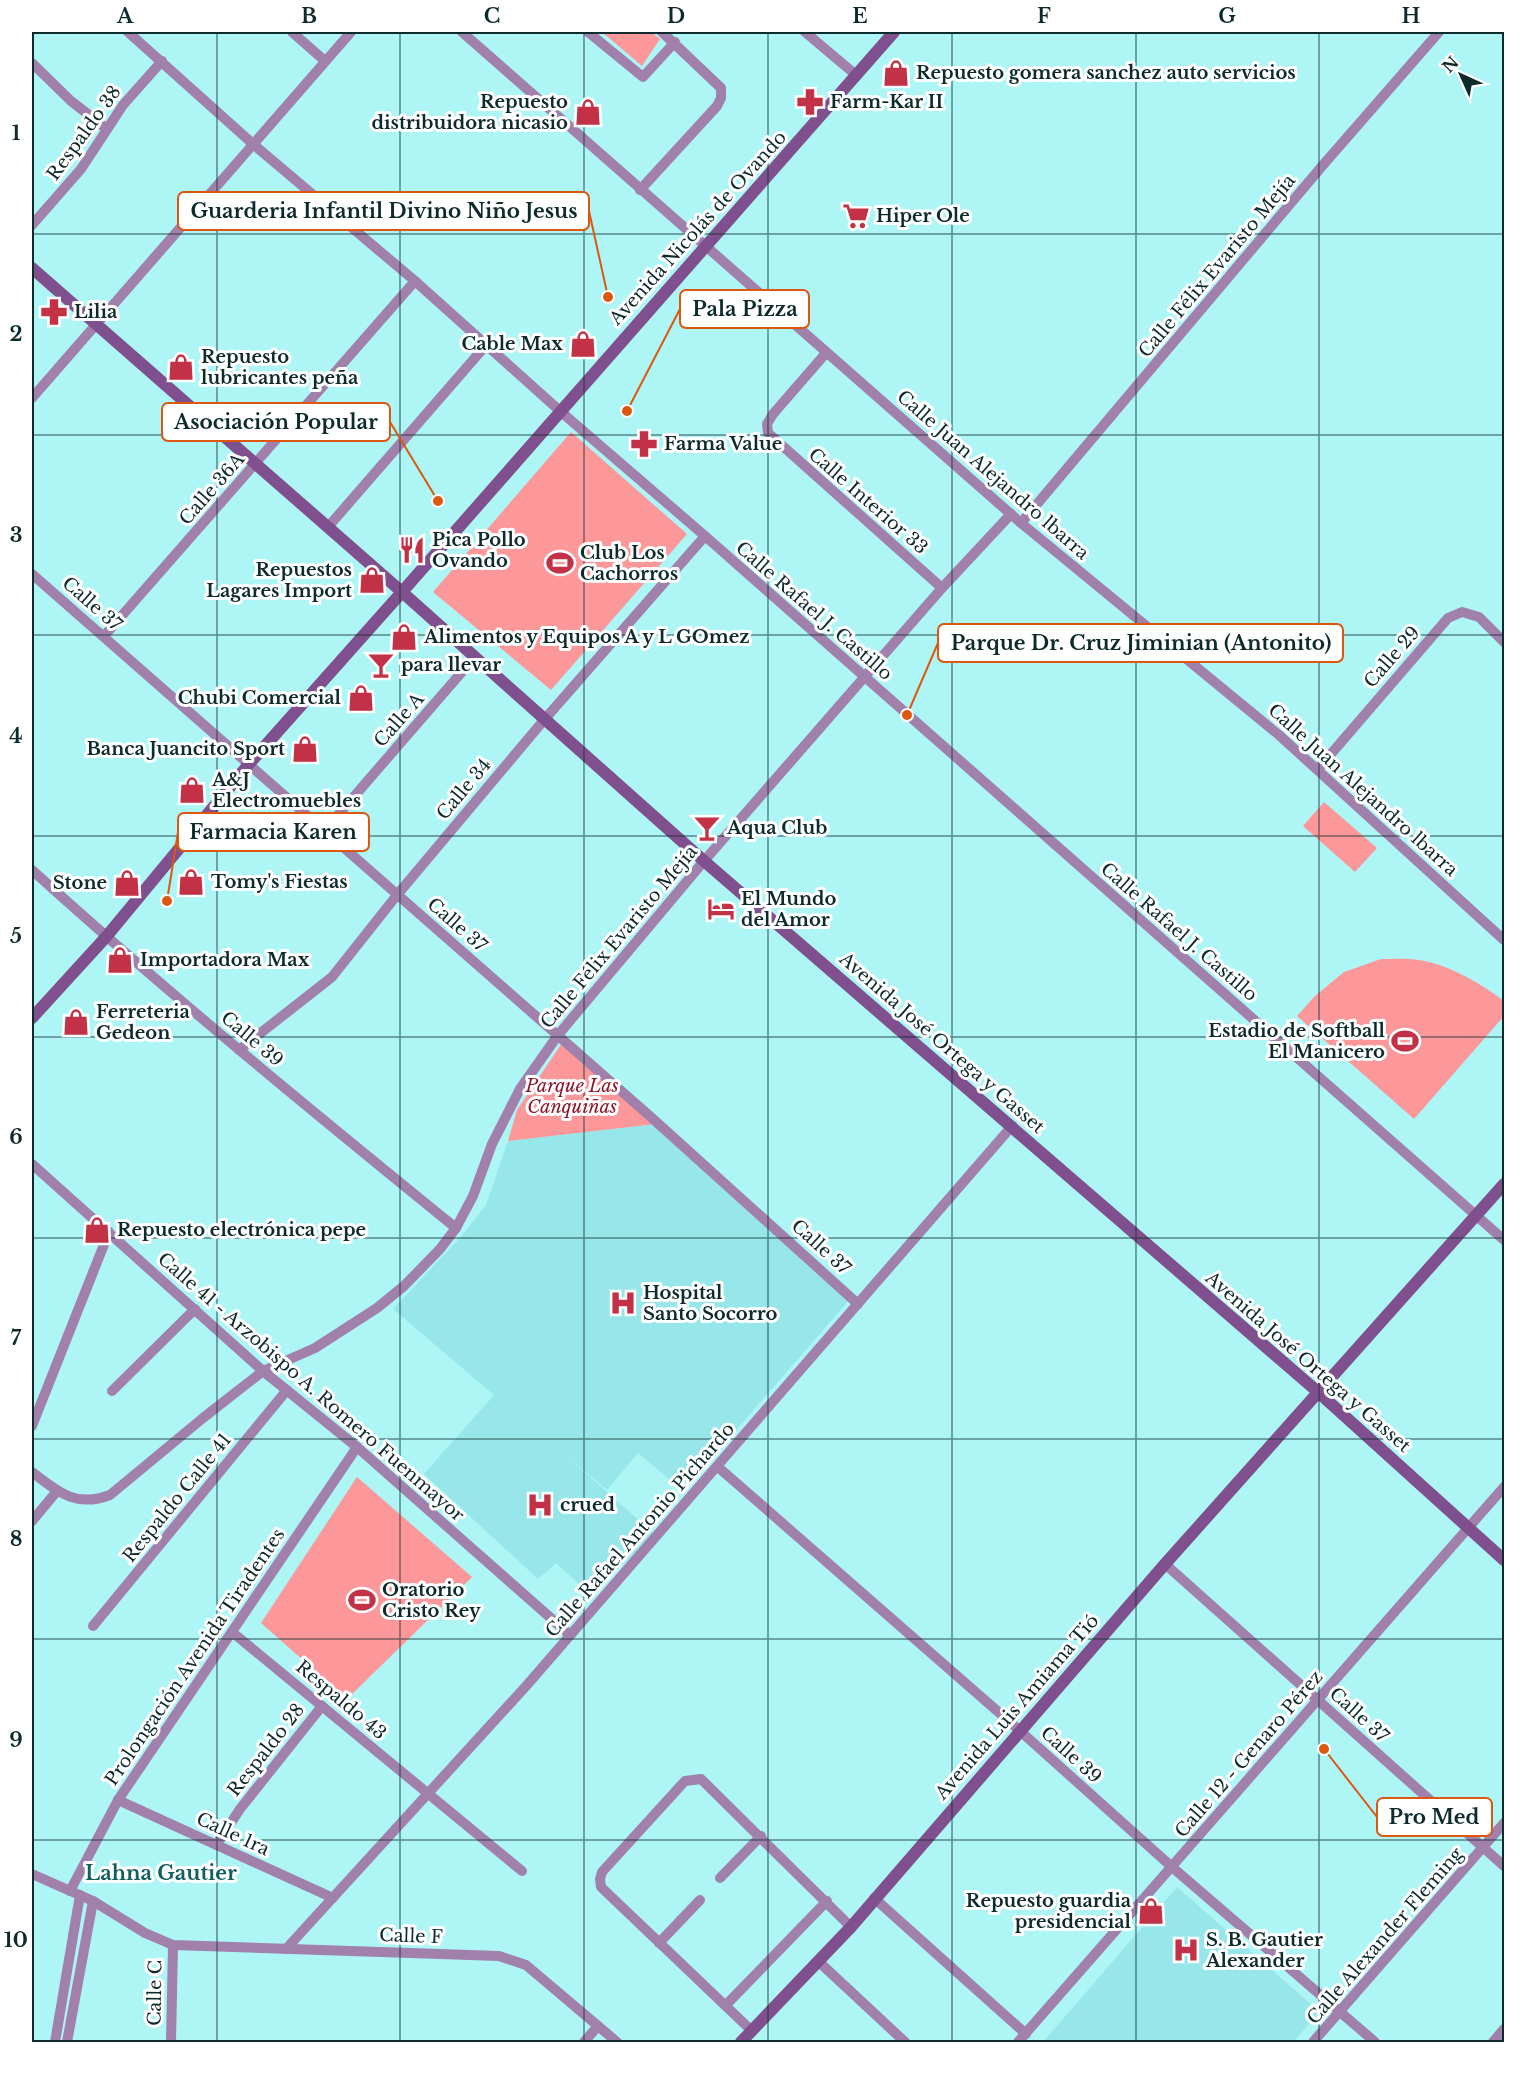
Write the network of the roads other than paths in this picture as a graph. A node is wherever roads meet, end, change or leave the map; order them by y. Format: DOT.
graph roads {
  1 [pos="128,32"];
  2 [pos="292,32"];
  3 [pos="351,32"];
  4 [pos="588,32"];
  5 [pos="662,32"];
  6 [pos="805,32"];
  7 [pos="894,32"];
  8 [pos="1439,32"];
  9 [pos="467,33"];
  10 [pos="675,42"];
  11 [pos="162,61"];
  12 [pos="325,61"];
  13 [pos="32,63"];
  14 [pos="856,75"];
  15 [pos="107,129"];
  16 [pos="253,144"];
  17 [pos="640,189"];
  18 [pos="32,225"];
  19 [pos="706,246"];
  20 [pos="32,268"];
  21 [pos="416,281"];
  22 [pos="96,324"];
  23 [pos="487,344"];
  24 [pos="826,353"];
  25 [pos="32,398"];
  26 [pos="560,411"];
  27 [pos="256,464"];
  28 [pos="1011,514"];
  29 [pos="1022,524"];
  30 [pos="327,527"];
  31 [pos="705,536"];
  32 [pos="32,574"];
  33 [pos="942,588"];
  34 [pos="402,592"];
  35 [pos="104,636"];
  36 [pos="1504,642"];
  37 [pos="474,658"];
  38 [pos="865,677"];
  39 [pos="544,720"];
  40 [pos="249,764"];
  41 [pos="1317,769"];
  42 [pos="325,830"];
  43 [pos="704,861"];
  44 [pos="32,870"];
  45 [pos="397,895"];
  46 [pos="106,937"];
  47 [pos="1504,940"];
  48 [pos="32,1018"];
  49 [pos="558,1035"];
  50 [pos="239,1050"];
  51 [pos="1012,1126"];
  52 [pos="32,1164"];
  53 [pos="1504,1184"];
  54 [pos="1476,1217"];
  55 [pos="456,1228"];
  56 [pos="109,1232"];
  57 [pos="1504,1240"];
  58 [pos="858,1304"];
  59 [pos="195,1309"];
  60 [pos="263,1371"];
  61 [pos="287,1390"];
  62 [pos="112,1391"];
  63 [pos="1318,1392"];
  64 [pos="32,1426"];
  65 [pos="357,1447"];
  66 [pos="718,1467"];
  67 [pos="32,1472"];
  68 [pos="1504,1487"];
  69 [pos="57,1491"];
  70 [pos="32,1521"];
  71 [pos="1468,1528"];
  72 [pos="1504,1560"];
  73 [pos="1165,1564"];
  74 [pos="93,1626"];
  75 [pos="232,1632"];
  76 [pos="570,1635"];
  77 [pos="1319,1700"];
  78 [pos="322,1706"];
  79 [pos="1019,1730"];
  80 [pos="429,1794"];
  81 [pos="118,1800"];
  82 [pos="1504,1823"];
  83 [pos="761,1836"];
  84 [pos="217,1844"];
  85 [pos="1484,1848"];
  86 [pos="1504,1866"];
  87 [pos="1172,1868"];
  88 [pos="522,1871"];
  89 [pos="32,1874"];
  90 [pos="720,1878"];
  91 [pos="75,1893"];
  92 [pos="333,1898"];
  93 [pos="874,1898"];
  94 [pos="700,1900"];
  95 [pos="93,1901"];
  96 [pos="827,1901"];
  97 [pos="851,1927"];
  98 [pos="659,1943"];
  99 [pos="173,1945"];
  100 [pos="286,1949"];
  101 [pos="818,1961"];
  102 [pos="726,2005"];
  103 [pos="1341,2011"];
  104 [pos="598,2026"];
  105 [pos="1504,2030"];
  106 [pos="752,2031"];
  107 [pos="1026,2034"];
  108 [pos="55,2043"];
  109 [pos="67,2043"];
  110 [pos="171,2043"];
  111 [pos="584,2043"];
  112 [pos="617,2043"];
  113 [pos="741,2043"];
  114 [pos="905,2043"];
  115 [pos="1018,2043"];
  116 [pos="1313,2043"];
  117 [pos="1376,2043"];
  118 [pos="1493,2043"];
  1 -- 11 [label="street, Calle Rafael J. Castillo"];
  2 -- 12 [label="street"];
  3 -- 12 [label="street"];
  4 -- 10 [label="street"];
  5 -- 10 [label="street"];
  6 -- 14 [label="street"];
  7 -- 14 [label="main road, Avenida Nicolás de Ovando"];
  8 -- 29 [label="street, Calle Félix Evaristo Mejía"];
  9 -- 17 [label="street, Calle Juan Alejandro lbarra"];
  10 -- 17 [label="street"];
  11 -- 15 [label="street, Respaldo 38"];
  11 -- 16 [label="street, Calle Rafael J. Castillo"];
  12 -- 16 [label="street"];
  13 -- 15 [label="street"];
  14 -- 19 [label="main road, Avenida Nicolás de Ovando"];
  15 -- 18 [label="street, Respaldo 38"];
  16 -- 21 [label="street, Calle Rafael J. Castillo"];
  16 -- 22 [label="street"];
  17 -- 19 [label="street, Calle Juan Alejandro lbarra"];
  19 -- 24 [label="street, Calle Juan Alejandro lbarra"];
  19 -- 26 [label="main road, Avenida Nicolás de Ovando"];
  20 -- 22 [label="main road, Avenida José Ortega y Gasset"];
  21 -- 23 [label="street, Calle Rafael J. Castillo"];
  21 -- 27 [label="street, Calle 36A"];
  22 -- 25 [label="street"];
  22 -- 27 [label="main road, Avenida José Ortega y Gasset"];
  23 -- 26 [label="street, Calle Rafael J. Castillo"];
  23 -- 30 [label="street"];
  24 -- 28 [label="street, Calle Juan Alejandro lbarra"];
  24 -- 33 [label="street, Calle Interior 33"];
  26 -- 31 [label="street, Calle Rafael J. Castillo"];
  26 -- 34 [label="main road, Avenida Nicolás de Ovando"];
  27 -- 30 [label="main road, Avenida José Ortega y Gasset"];
  27 -- 35 [label="street, Calle 36A"];
  28 -- 29 [label="street, Calle Juan Alejandro lbarra"];
  28 -- 33 [label="street, Calle Félix Evaristo Mejía"];
  29 -- 41 [label="street, Calle Juan Alejandro lbarra"];
  30 -- 34 [label="main road, Avenida José Ortega y Gasset"];
  31 -- 38 [label="street, Calle Rafael J. Castillo"];
  31 -- 39 [label="street, Calle 34"];
  32 -- 35 [label="street, Calle 37"];
  33 -- 38 [label="street, Calle Félix Evaristo Mejía"];
  34 -- 37 [label="main road, Avenida José Ortega y Gasset"];
  34 -- 40 [label="main road, Avenida Nicolás de Ovando"];
  35 -- 40 [label="street, Calle 37"];
  36 -- 41 [label="street, Calle 29"];
  37 -- 39 [label="main road, Avenida José Ortega y Gasset"];
  37 -- 42 [label="street, Calle A"];
  38 -- 43 [label="street, Calle Félix Evaristo Mejía"];
  38 -- 54 [label="street, Calle Rafael J. Castillo"];
  39 -- 43 [label="main road, Avenida José Ortega y Gasset"];
  39 -- 45 [label="street, Calle 34"];
  40 -- 42 [label="street, Calle 37"];
  40 -- 46 [label="main road, Avenida Nicolás de Ovando"];
  41 -- 47 [label="street, Calle Juan Alejandro lbarra"];
  42 -- 45 [label="street, Calle 37"];
  43 -- 49 [label="street, Calle Félix Evaristo Mejía"];
  43 -- 51 [label="main road, Avenida José Ortega y Gasset"];
  44 -- 46 [label="street, Calle 39"];
  45 -- 49 [label="street, Calle 37"];
  45 -- 50 [label="street, Calle 34"];
  46 -- 48 [label="main road, Avenida Nicolás de Ovando"];
  46 -- 50 [label="street, Calle 39"];
  49 -- 55 [label="street, Calle Félix Evaristo Mejía"];
  49 -- 58 [label="street, Calle 37"];
  50 -- 55 [label="street, Calle 39"];
  51 -- 58 [label="street, Calle Rafael Antonio Pichardo"];
  51 -- 63 [label="main road, Avenida José Ortega y Gasset"];
  52 -- 56 [label="street, Calle 41 - Arzobispo A. Romero Fuenmayor"];
  53 -- 54 [label="main road, Avenida Luis Amiama Tió"];
  54 -- 57 [label="street, Calle Rafael J. Castillo"];
  54 -- 63 [label="main road, Avenida Luis Amiama Tió"];
  55 -- 60 [label="street, Calle Félix Evaristo Mejía"];
  56 -- 59 [label="street, Calle 41 - Arzobispo A. Romero Fuenmayor"];
  56 -- 64 [label="street"];
  58 -- 66 [label="street, Calle Rafael Antonio Pichardo"];
  59 -- 60 [label="street, Calle 41 - Arzobispo A. Romero Fuenmayor"];
  59 -- 62 [label="street"];
  60 -- 61 [label="street, Calle 41 - Arzobispo A. Romero Fuenmayor"];
  60 -- 69 [label="street"];
  61 -- 65 [label="street, Calle 41 - Arzobispo A. Romero Fuenmayor"];
  61 -- 74 [label="street, Respaldo Calle 41"];
  63 -- 71 [label="main road, Avenida José Ortega y Gasset"];
  63 -- 73 [label="main road, Avenida Luis Amiama Tió"];
  65 -- 75 [label="street, Prolongación Avenida Tiradentes"];
  65 -- 76 [label="street, Calle 41 - Arzobispo A. Romero Fuenmayor"];
  66 -- 76 [label="street, Calle Rafael Antonio Pichardo"];
  66 -- 79 [label="street, Calle 39"];
  67 -- 69 [label="street"];
  68 -- 71 [label="street, Calle 12 - Genaro Pérez"];
  69 -- 70 [label="street"];
  71 -- 72 [label="main road, Avenida José Ortega y Gasset"];
  71 -- 77 [label="street, Calle 12 - Genaro Pérez"];
  73 -- 77 [label="street, Calle 37"];
  73 -- 79 [label="main road, Avenida Luis Amiama Tió"];
  75 -- 78 [label="street, Respaldo 43"];
  75 -- 81 [label="street, Prolongación Avenida Tiradentes"];
  76 -- 80 [label="street, Calle Rafael Antonio Pichardo"];
  77 -- 85 [label="street, Calle 37"];
  77 -- 87 [label="street, Calle 12 - Genaro Pérez"];
  78 -- 80 [label="street, Respaldo 43"];
  78 -- 84 [label="street, Respaldo 28"];
  79 -- 87 [label="street, Calle 39"];
  79 -- 93 [label="main road, Avenida Luis Amiama Tió"];
  80 -- 88 [label="street, Respaldo 43"];
  80 -- 92 [label="street, Calle Rafael Antonio Pichardo"];
  81 -- 84 [label="street, Calle 1ra"];
  81 -- 91 [label="street, Prolongación Avenida Tiradentes"];
  82 -- 85 [label="street, Calle Alexander Fleming"];
  83 -- 90 [label="street"];
  83 -- 96 [label="street"];
  83 -- 98 [label="street"];
  84 -- 92 [label="street, Calle 1ra"];
  85 -- 86 [label="street, Calle 37"];
  85 -- 103 [label="street, Calle Alexander Fleming"];
  87 -- 103 [label="street, Calle 39"];
  87 -- 107 [label="street, Calle 12 - Genaro Pérez"];
  89 -- 91 [label="street"];
  91 -- 95 [label="street"];
  91 -- 108 [label="street, Prolongación Avenida Tiradentes"];
  92 -- 100 [label="street, Calle Rafael Antonio Pichardo"];
  93 -- 97 [label="main road, Avenida Luis Amiama Tió"];
  93 -- 107 [label="street"];
  94 -- 98 [label="street"];
  95 -- 99 [label="street"];
  95 -- 109 [label="street"];
  96 -- 97 [label="street"];
  96 -- 102 [label="street"];
  97 -- 101 [label="main road, Avenida Luis Amiama Tió"];
  98 -- 102 [label="street"];
  99 -- 100 [label="street, Calle F"];
  99 -- 110 [label="street, Calle C"];
  100 -- 104 [label="street, Calle F"];
  101 -- 106 [label="main road, Avenida Luis Amiama Tió"];
  101 -- 114 [label="street"];
  102 -- 106 [label="street"];
  103 -- 116 [label="street, Calle Alexander Fleming"];
  103 -- 117 [label="street, Calle 39"];
  104 -- 111 [label="street"];
  104 -- 112 [label="street, Calle F"];
  105 -- 118 [label="street"];
  106 -- 113 [label="main road, Avenida Luis Amiama Tió"];
  107 -- 115 [label="street, Calle 12 - Genaro Pérez"];
}
